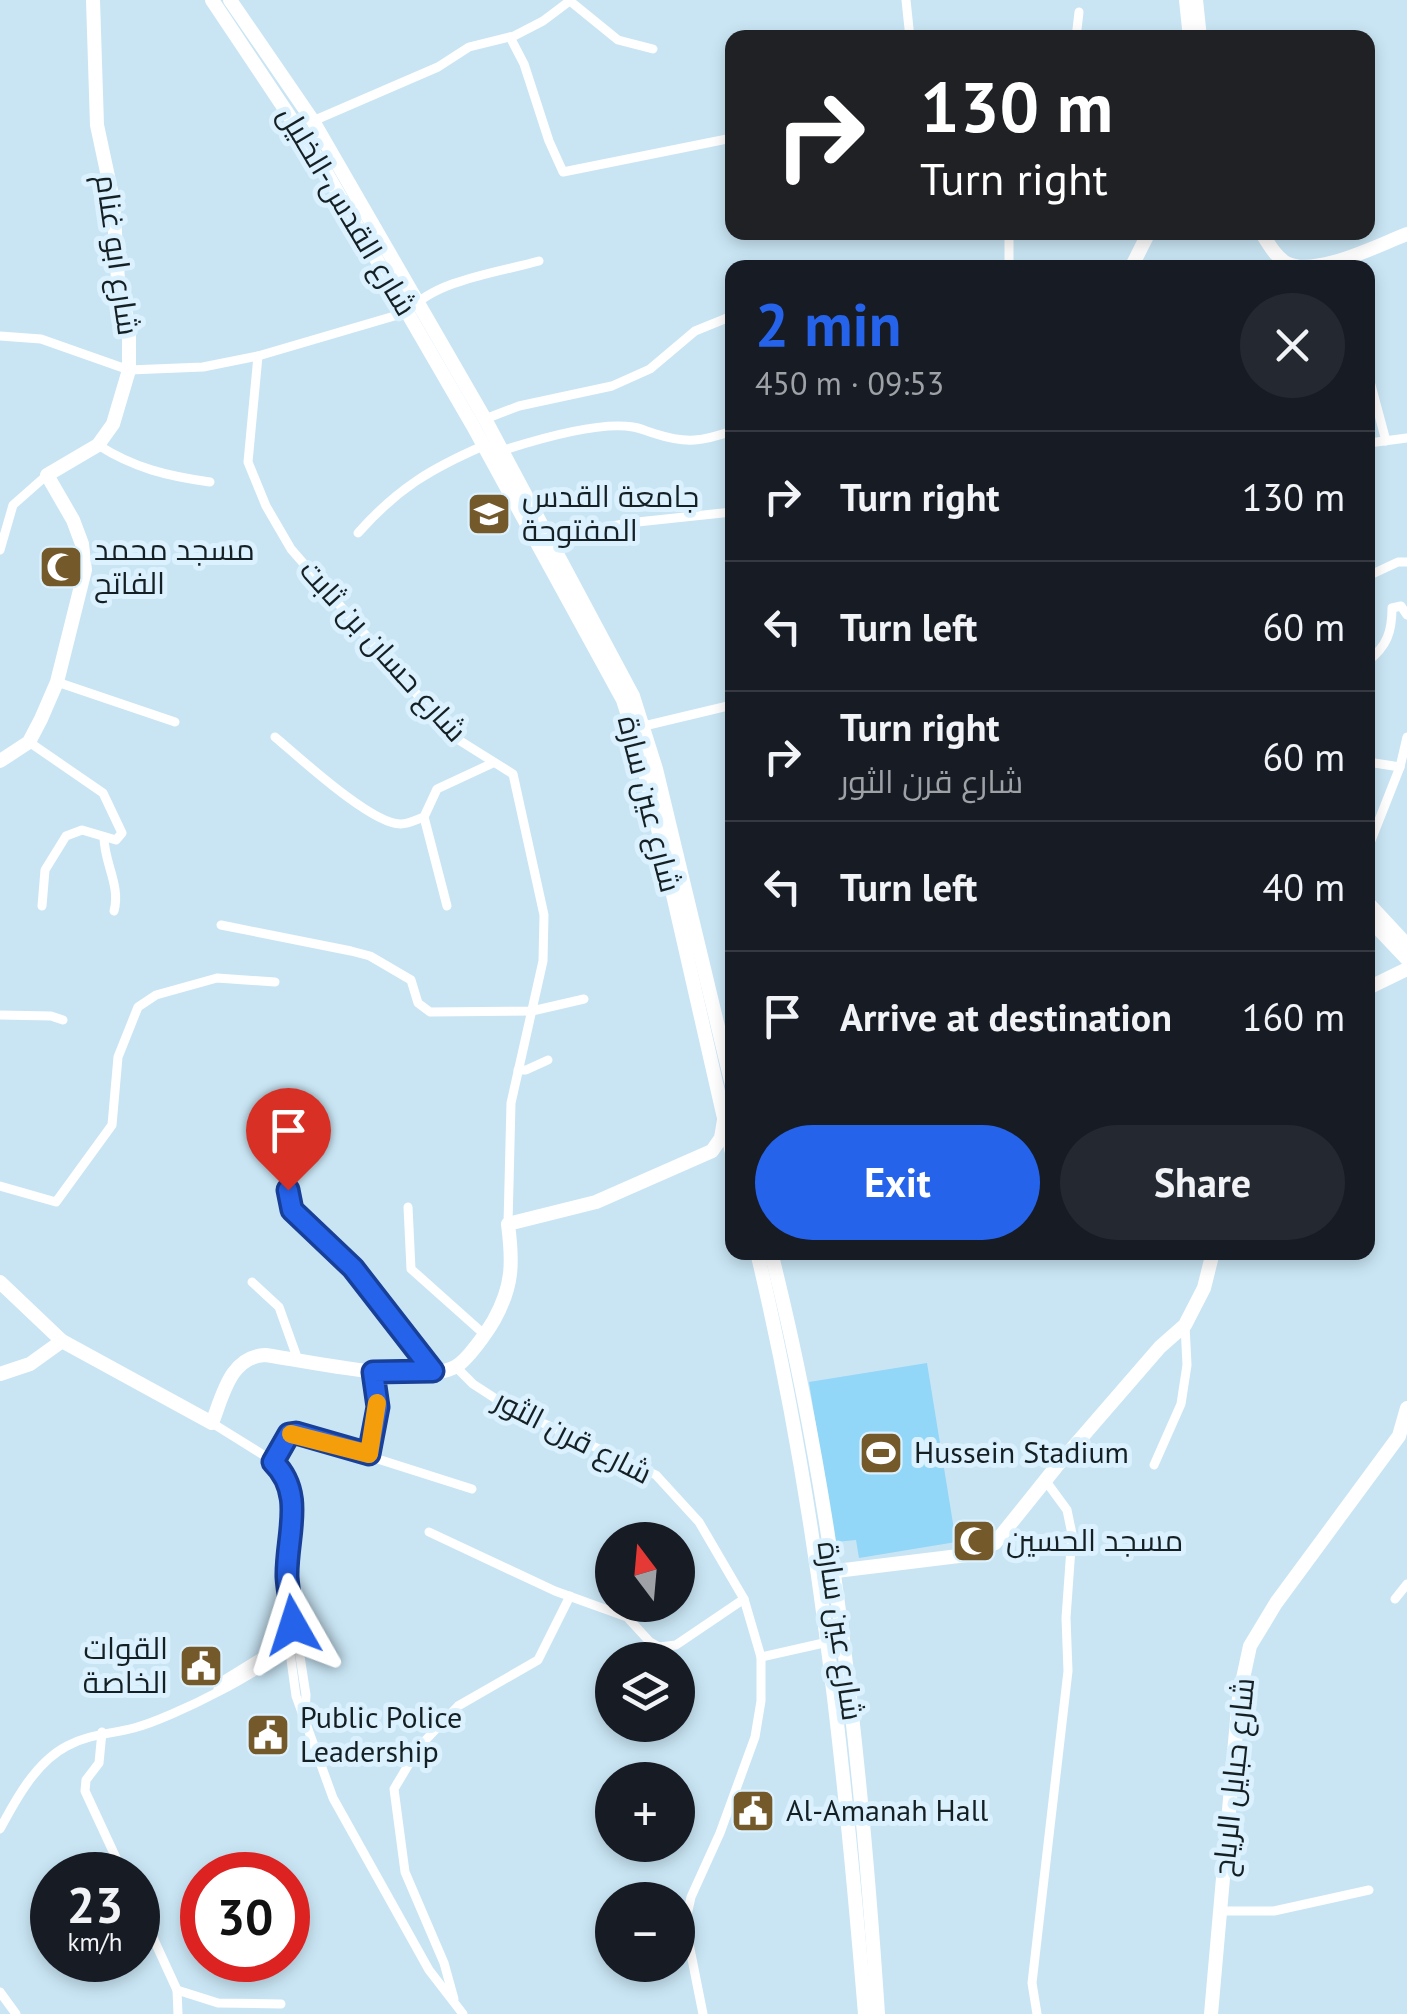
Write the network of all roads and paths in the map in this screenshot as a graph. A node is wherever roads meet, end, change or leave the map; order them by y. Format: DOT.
graph roads {
  1 [pos="92,0"];
  2 [pos="212,0"];
  3 [pos="230,0"];
  4 [pos="570,0"];
  5 [pos="906,0"];
  6 [pos="1186,0"];
  7 [pos="1196,0"];
  8 [pos="1080,12"];
  9 [pos="909,30"];
  10 [pos="1077,30"];
  11 [pos="1189,30"];
  12 [pos="1199,30"];
  13 [pos="510,37"];
  14 [pos="653,50"];
  15 [pos="313,121"];
  16 [pos="725,139"];
  17 [pos="1407,234"];
  18 [pos="1268,240"];
  19 [pos="1284,260"];
  20 [pos="1337,260"];
  21 [pos="539,261"];
  22 [pos="412,306"];
  23 [pos="725,319"];
  24 [pos="0,336"];
  25 [pos="258,356"];
  26 [pos="130,370"];
  27 [pos="1375,400"];
  28 [pos="479,423"];
  29 [pos="725,434"];
  30 [pos="1407,438"];
  31 [pos="1386,441"];
  32 [pos="1375,443"];
  33 [pos="98,445"];
  34 [pos="484,446"];
  35 [pos="501,450"];
  36 [pos="47,475"];
  37 [pos="210,482"];
  38 [pos="725,513"];
  39 [pos="358,533"];
  40 [pos="549,539"];
  41 [pos="0,550"];
  42 [pos="1407,562"];
  43 [pos="1375,573"];
  44 [pos="1407,615"];
  45 [pos="1375,655"];
  46 [pos="57,682"];
  47 [pos="725,707"];
  48 [pos="176,722"];
  49 [pos="644,726"];
  50 [pos="275,736"];
  51 [pos="1407,737"];
  52 [pos="29,742"];
  53 [pos="0,762"];
  54 [pos="493,763"];
  55 [pos="1375,763"];
  56 [pos="1400,767"];
  57 [pos="424,817"];
  58 [pos="1375,830"];
  59 [pos="104,836"];
  60 [pos="42,906"];
  61 [pos="447,906"];
  62 [pos="114,911"];
  63 [pos="1375,912"];
  64 [pos="1375,924"];
  65 [pos="221,925"];
  66 [pos="1405,948"];
  67 [pos="1407,969"];
  68 [pos="275,982"];
  69 [pos="1375,985"];
  70 [pos="584,999"];
  71 [pos="532,1012"];
  72 [pos="0,1015"];
  73 [pos="63,1020"];
  74 [pos="725,1036"];
  75 [pos="548,1060"];
  76 [pos="518,1070"];
  77 [pos="725,1105"];
  78 [pos="725,1126"];
  79 [pos="292,1150"];
  80 [pos="0,1186"];
  81 [pos="408,1206"];
  82 [pos="508,1224"];
  83 [pos="759,1260"];
  84 [pos="773,1260"];
  85 [pos="1211,1260"];
  86 [pos="0,1282"];
  87 [pos="252,1282"];
  88 [pos="1185,1325"];
  89 [pos="486,1335"];
  90 [pos="62,1341"];
  91 [pos="298,1360"];
  92 [pos="456,1366"];
  93 [pos="433,1371"];
  94 [pos="373,1372"];
  95 [pos="0,1374"];
  96 [pos="1407,1408"];
  97 [pos="212,1423"];
  98 [pos="369,1454"];
  99 [pos="273,1462"];
  100 [pos="1154,1464"];
  101 [pos="1045,1480"];
  102 [pos="472,1489"];
  103 [pos="429,1532"];
  104 [pos="825,1573"];
  105 [pos="1407,1584"];
  106 [pos="570,1596"];
  107 [pos="744,1599"];
  108 [pos="1395,1599"];
  109 [pos="650,1642"];
  110 [pos="679,1642"];
  111 [pos="828,1642"];
  112 [pos="290,1643"];
  113 [pos="761,1657"];
  114 [pos="102,1732"];
  115 [pos="0,1800"];
  116 [pos="13,1805"];
  117 [pos="0,1829"];
  118 [pos="113,1852"];
  119 [pos="1369,1890"];
  120 [pos="1220,1911"];
  121 [pos="160,1953"];
  122 [pos="177,1990"];
  123 [pos="0,1992"];
  124 [pos="455,2002"];
  125 [pos="280,2004"];
  126 [pos="16,2014"];
  127 [pos="178,2014"];
  128 [pos="463,2014"];
  129 [pos="703,2014"];
  130 [pos="866,2014"];
  131 [pos="878,2014"];
  132 [pos="1037,2014"];
  133 [pos="1210,2014"];
  1 -- 26 [label="main road, شارع ابو غنام"];
  2 -- 22 [label="main road, شارع القدس-الخليل"];
  3 -- 15 [label="main road, شارع القدس-الخليل"];
  4 -- 13 [label="street"];
  4 -- 14 [label="street"];
  5 -- 9 [label="street"];
  6 -- 11 [label="main road"];
  7 -- 12 [label="main road"];
  8 -- 10 [label="street"];
  13 -- 15 [label="street"];
  13 -- 16 [label="street"];
  15 -- 22 [label="main road, شارع القدس-الخليل"];
  17 -- 20 [label="main road"];
  18 -- 19 [label="main road"];
  21 -- 22 [label="street"];
  22 -- 25 [label="street"];
  22 -- 28 [label="main road, شارع القدس-الخليل"];
  23 -- 28 [label="street"];
  24 -- 26 [label="street"];
  25 -- 26 [label="street"];
  25 -- 54 [label="street, شارع حسان بن ثابت"];
  26 -- 33 [label="main road, شارع ابو غنام"];
  27 -- 31 [label="street"];
  28 -- 34 [label="main road, شارع عين سارة"];
  28 -- 35 [label="main road, شارع عين سارة"];
  29 -- 35 [label="street"];
  30 -- 31 [label="street"];
  31 -- 32 [label="street"];
  33 -- 36 [label="main road"];
  33 -- 37 [label="street"];
  34 -- 39 [label="street"];
  34 -- 77 [label="main road, شارع عين سارة"];
  35 -- 40 [label="main road, شارع عين سارة"];
  36 -- 41 [label="street"];
  36 -- 46 [label="main road"];
  38 -- 40 [label="street"];
  40 -- 49 [label="main road, شارع عين سارة"];
  42 -- 43 [label="street"];
  44 -- 45 [label="street"];
  46 -- 48 [label="street"];
  46 -- 52 [label="main road"];
  47 -- 49 [label="street"];
  49 -- 74 [label="main road, شارع عين سارة"];
  50 -- 57 [label="street"];
  51 -- 56 [label="street"];
  52 -- 53 [label="main road"];
  52 -- 59 [label="street"];
  54 -- 57 [label="street"];
  54 -- 71 [label="street, شارع حسان بن ثابت"];
  55 -- 56 [label="street"];
  56 -- 58 [label="street"];
  57 -- 61 [label="street"];
  59 -- 60 [label="street"];
  59 -- 62 [label="street"];
  63 -- 66 [label="main road"];
  64 -- 66 [label="main road"];
  65 -- 71 [label="street"];
  67 -- 69 [label="main road"];
  68 -- 80 [label="street"];
  70 -- 71 [label="street"];
  71 -- 76 [label="street, شارع حسان بن ثابت"];
  72 -- 73 [label="street"];
  75 -- 76 [label="street"];
  76 -- 82 [label="street, شارع حسان بن ثابت"];
  78 -- 82 [label="main road"];
  79 -- 93 [label="street"];
  81 -- 89 [label="street"];
  82 -- 89 [label="main road, شارع حسان بن ثابت"];
  83 -- 104 [label="main road, شارع عين سارة"];
  84 -- 104 [label="main road, شارع عين سارة"];
  85 -- 88 [label="main road"];
  86 -- 90 [label="main road"];
  87 -- 91 [label="street"];
  88 -- 100 [label="street"];
  88 -- 101 [label="main road"];
  89 -- 92 [label="main road, شارع حسان بن ثابت"];
  90 -- 95 [label="main road"];
  90 -- 97 [label="main road"];
  91 -- 94 [label="main road"];
  91 -- 97 [label="main road"];
  92 -- 93 [label="main road"];
  92 -- 107 [label="street, شارع قرن الثور"];
  93 -- 94 [label="main road"];
  94 -- 98 [label="street"];
  96 -- 120 [label="main road, شارع حبايل الرياح"];
  97 -- 99 [label="street"];
  98 -- 99 [label="street"];
  98 -- 102 [label="street"];
  99 -- 112 [label="street"];
  101 -- 104 [label="main road"];
  101 -- 132 [label="street"];
  103 -- 106 [label="street"];
  104 -- 111 [label="main road, شارع عين سارة"];
  104 -- 131 [label="main road, شارع عين سارة"];
  105 -- 108 [label="street"];
  106 -- 109 [label="street"];
  106 -- 124 [label="street"];
  107 -- 110 [label="street"];
  107 -- 113 [label="street, شارع قرن الثور"];
  111 -- 113 [label="street"];
  111 -- 130 [label="main road, شارع عين سارة"];
  112 -- 114 [label="street"];
  112 -- 124 [label="street"];
  113 -- 129 [label="street, شارع قرن الثور"];
  114 -- 116 [label="street"];
  114 -- 118 [label="street"];
  115 -- 116 [label="street"];
  116 -- 117 [label="street"];
  119 -- 120 [label="street"];
  120 -- 133 [label="main road, شارع حبايل الرياح"];
  121 -- 122 [label="street"];
  122 -- 125 [label="street"];
  122 -- 127 [label="street"];
  123 -- 126 [label="street"];
  124 -- 128 [label="street"];
}
